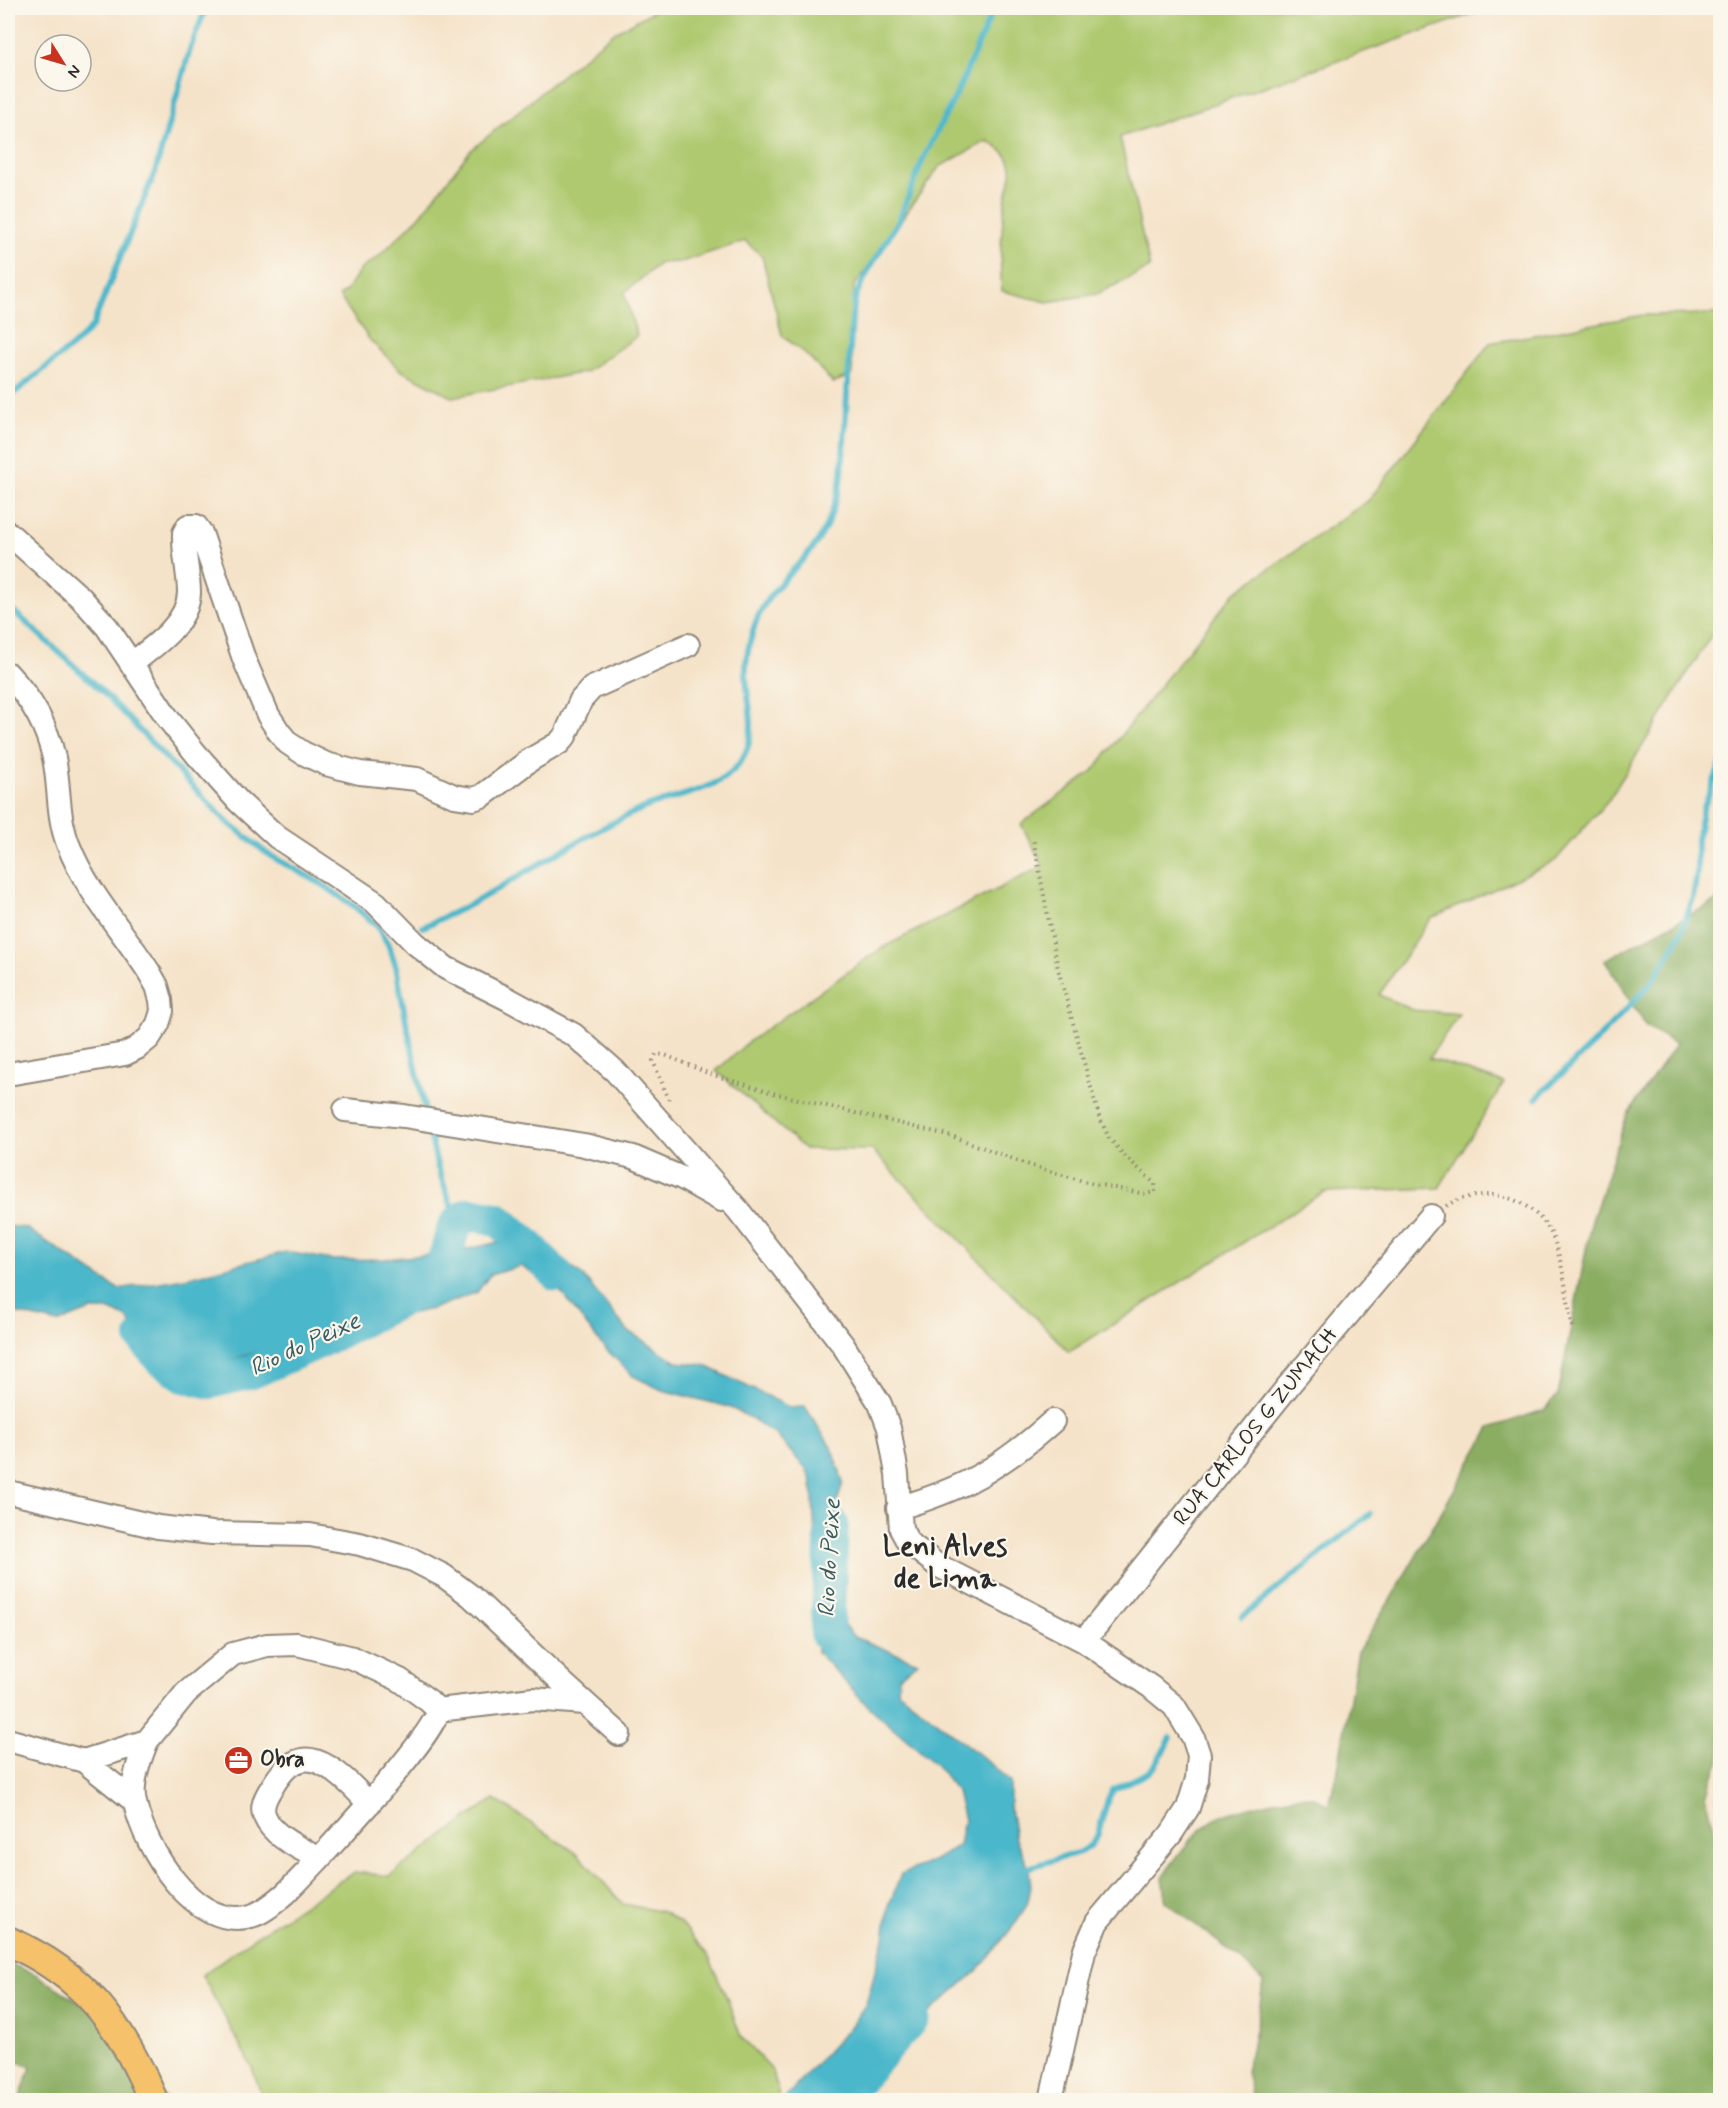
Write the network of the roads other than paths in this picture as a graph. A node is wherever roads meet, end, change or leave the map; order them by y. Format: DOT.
graph roads {
  1 [pos="8,533"];
  2 [pos="688,645"];
  3 [pos="131,664"];
  4 [pos="8,674"];
  5 [pos="8,1074"];
  6 [pos="345,1110"];
  7 [pos="738,1210"];
  8 [pos="1431,1216"];
  9 [pos="1053,1422"];
  10 [pos="8,1492"];
  11 [pos="898,1508"];
  12 [pos="1084,1641"];
  13 [pos="584,1703"];
  14 [pos="438,1710"];
  15 [pos="619,1734"];
  16 [pos="8,1740"];
  17 [pos="147,1741"];
  18 [pos="84,1761"];
  19 [pos="134,1801"];
  20 [pos="369,1804"];
  21 [pos="319,1859"];
  22 [pos="8,1941"];
  23 [pos="153,2100"];
  24 [pos="1051,2100"];
  1 -- 3 [label="street"];
  2 -- 3 [label="street"];
  3 -- 7 [label="street"];
  4 -- 5 [label="street"];
  6 -- 7 [label="street"];
  7 -- 11 [label="street"];
  8 -- 12 [label="street, RUA CARLOS G ZUMACH"];
  9 -- 11 [label="street"];
  10 -- 13 [label="street"];
  11 -- 12 [label="street"];
  12 -- 24 [label="street"];
  13 -- 14 [label="street"];
  13 -- 15 [label="street"];
  14 -- 17 [label="street"];
  14 -- 20 [label="street"];
  16 -- 18 [label="street"];
  17 -- 18 [label="street"];
  17 -- 19 [label="street"];
  18 -- 19 [label="street"];
  19 -- 21 [label="street"];
  20 -- 21 [label="street"];
  20 -- 21 [label="street"];
  22 -- 23 [label="main road"];
}
